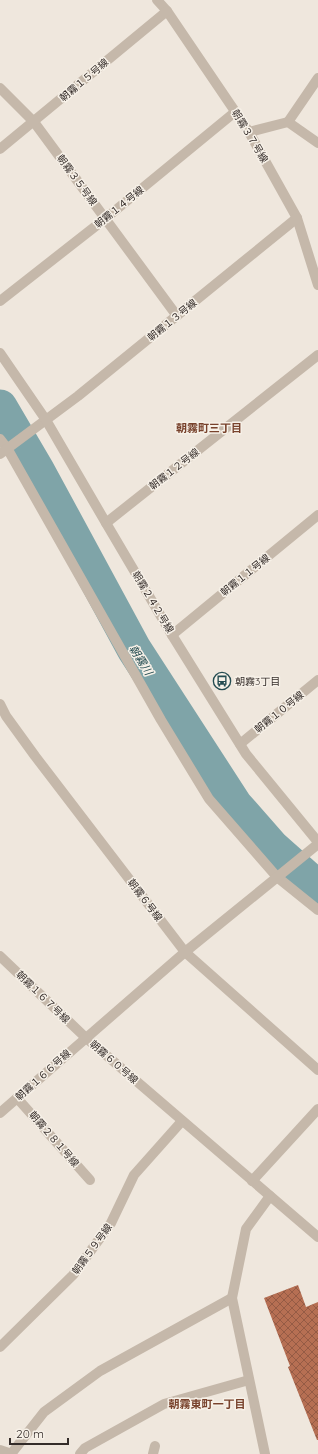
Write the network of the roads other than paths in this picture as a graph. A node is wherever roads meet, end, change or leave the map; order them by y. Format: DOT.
graph roads {
  1 [pos="157,0"];
  2 [pos="167,11"];
  3 [pos="318,78"];
  4 [pos="0,88"];
  5 [pos="235,112"];
  6 [pos="34,122"];
  7 [pos="288,122"];
  8 [pos="249,132"];
  9 [pos="318,143"];
  10 [pos="0,150"];
  11 [pos="106,218"];
  12 [pos="296,218"];
  13 [pos="318,285"];
  14 [pos="0,301"];
  15 [pos="177,316"];
  16 [pos="0,353"];
  17 [pos="318,355"];
  18 [pos="46,420"];
  19 [pos="0,439"];
  20 [pos="6,449"];
  21 [pos="318,515"];
  22 [pos="106,523"];
  23 [pos="172,635"];
  24 [pos="318,680"];
  25 [pos="0,704"];
  26 [pos="240,744"];
  27 [pos="318,843"];
  28 [pos="280,874"];
  29 [pos="318,910"];
  30 [pos="184,952"];
  31 [pos="0,956"];
  32 [pos="85,1037"];
  33 [pos="318,1070"];
  34 [pos="17,1098"];
  35 [pos="318,1109"];
  36 [pos="0,1113"];
  37 [pos="182,1121"];
  38 [pos="90,1180"];
  39 [pos="252,1180"];
  40 [pos="270,1196"];
  41 [pos="318,1237"];
  42 [pos="232,1298"];
  43 [pos="0,1347"];
  44 [pos="249,1380"];
  45 [pos="0,1450"];
  46 [pos="11,1454"];
  47 [pos="80,1454"];
  48 [pos="265,1454"];
  1 -- 2 [label="street, 朝霧３７号線"];
  2 -- 5 [label="street, 朝霧３７号線"];
  2 -- 6 [label="street, 朝霧１５号線"];
  3 -- 7 [label="street"];
  4 -- 6 [label="street, 朝霧３５号線"];
  5 -- 8 [label="street, 朝霧３７号線"];
  5 -- 11 [label="street, 朝霧１４号線"];
  6 -- 10 [label="street, 朝霧１５号線"];
  6 -- 11 [label="street, 朝霧３５号線"];
  7 -- 8 [label="street"];
  7 -- 9 [label="street"];
  8 -- 12 [label="street, 朝霧３７号線"];
  11 -- 14 [label="street, 朝霧１４号線"];
  11 -- 15 [label="street, 朝霧３５号線"];
  12 -- 13 [label="street, 朝霧３７号線"];
  12 -- 15 [label="street, 朝霧１３号線"];
  15 -- 18 [label="street, 朝霧１３号線"];
  16 -- 18 [label="street, 朝霧２４２号線"];
  17 -- 22 [label="street, 朝霧１２号線"];
  18 -- 20 [label="street, 朝霧１３号線"];
  18 -- 22 [label="street, 朝霧２４２号線"];
  19 -- 20 [label="street"];
  20 -- 28 [label="street"];
  21 -- 23 [label="street, 朝霧１１号線"];
  22 -- 23 [label="street, 朝霧２４２号線"];
  23 -- 26 [label="street, 朝霧２４２号線"];
  24 -- 26 [label="street, 朝霧１０号線"];
  25 -- 30 [label="street, 朝霧６号線"];
  26 -- 27 [label="street, 朝霧２４２号線"];
  27 -- 28 [label="street, 朝霧６０号線"];
  28 -- 29 [label="street"];
  28 -- 30 [label="street, 朝霧６０号線"];
  30 -- 32 [label="street, 朝霧６０号線"];
  30 -- 33 [label="street, 朝霧６号線"];
  31 -- 32 [label="street, 朝霧１６７号線"];
  32 -- 34 [label="street, 朝霧１６６号線"];
  32 -- 37 [label="street, 朝霧６０号線"];
  34 -- 36 [label="street, 朝霧１６６号線"];
  34 -- 38 [label="street, 朝霧２８１号線"];
  35 -- 39 [label="street"];
  37 -- 39 [label="street, 朝霧６０号線"];
  37 -- 43 [label="street, 朝霧５９号線"];
  39 -- 40 [label="street, 朝霧６０号線"];
  40 -- 41 [label="street, 朝霧６０号線"];
  40 -- 42 [label="street"];
  42 -- 44 [label="street"];
  42 -- 46 [label="street"];
  44 -- 47 [label="street"];
  44 -- 48 [label="street"];
  45 -- 46 [label="street"];
}
